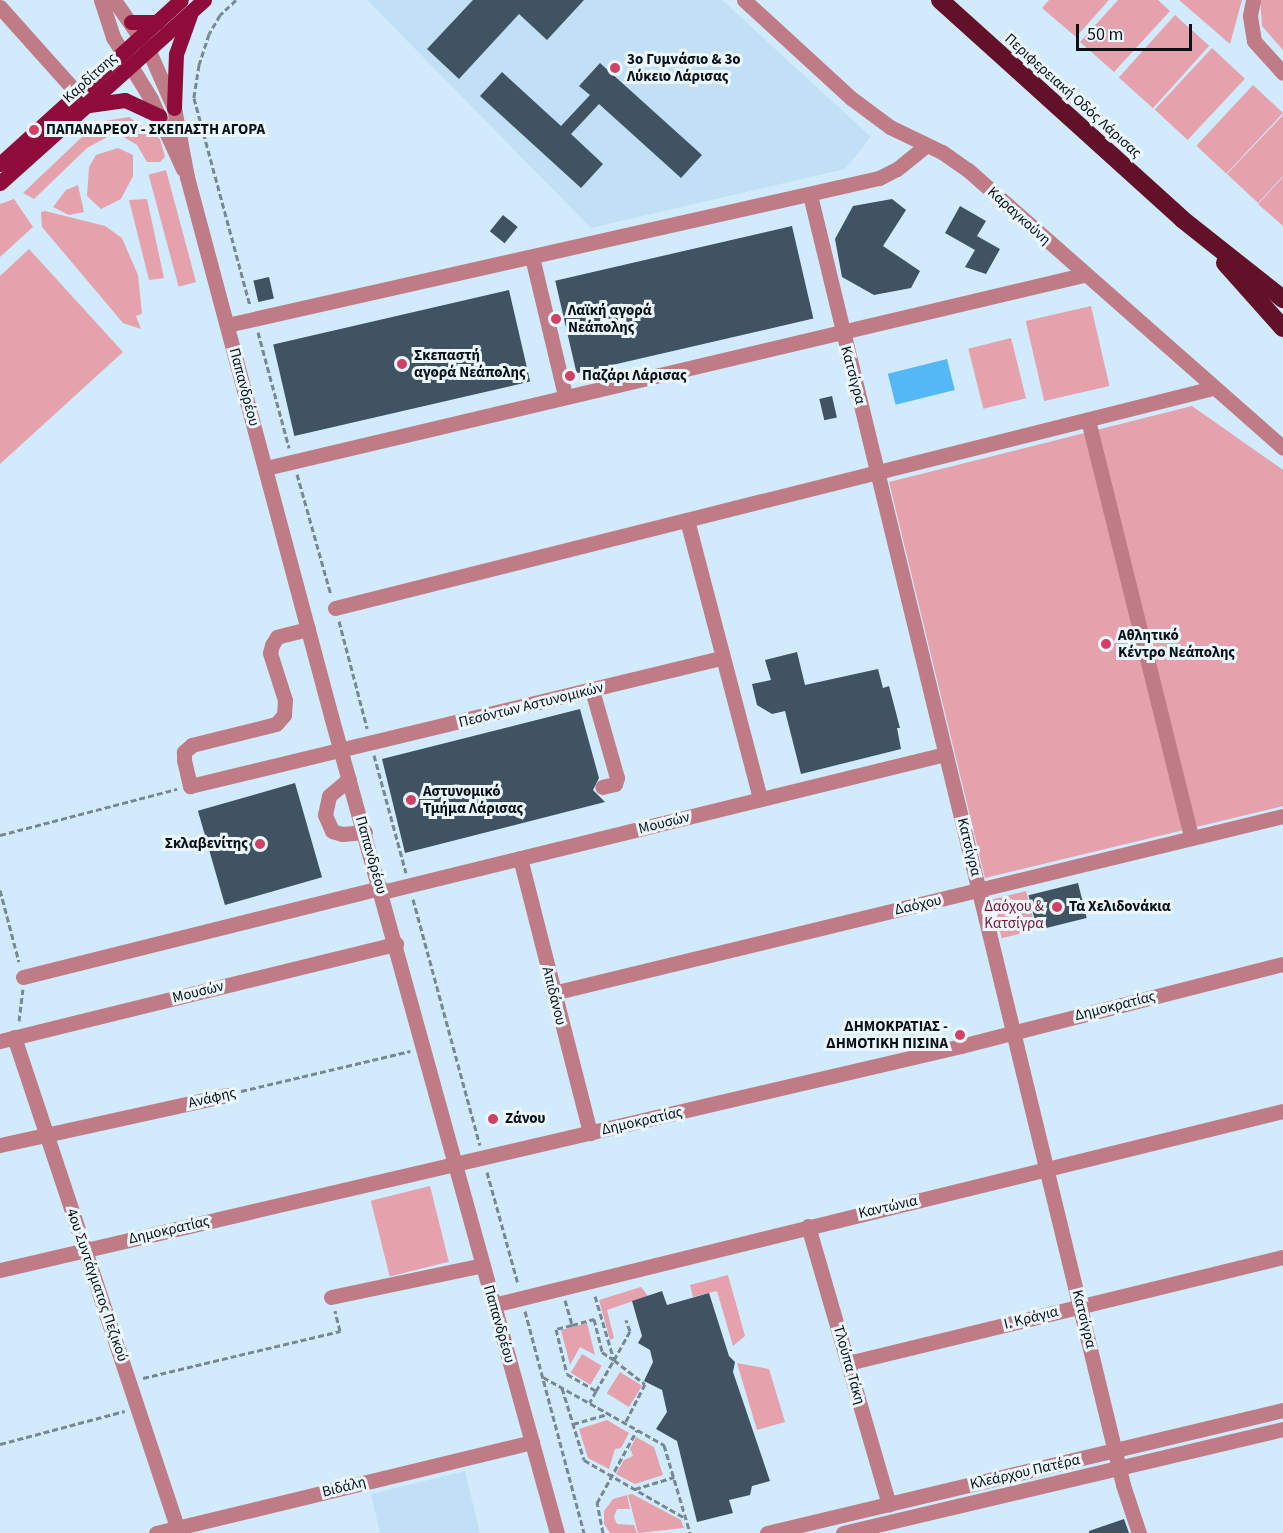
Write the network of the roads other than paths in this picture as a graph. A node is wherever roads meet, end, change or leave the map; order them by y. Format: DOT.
graph roads {
  1 [pos="101,0"];
  2 [pos="114,0"];
  3 [pos="204,0"];
  4 [pos="744,0"];
  5 [pos="940,0"];
  6 [pos="1253,0"];
  7 [pos="187,5"];
  8 [pos="0,7"];
  9 [pos="131,22"];
  10 [pos="157,22"];
  11 [pos="144,43"];
  12 [pos="127,59"];
  13 [pos="1283,73"];
  14 [pos="77,93"];
  15 [pos="87,106"];
  16 [pos="174,108"];
  17 [pos="160,116"];
  18 [pos="927,145"];
  19 [pos="2,159"];
  20 [pos="187,177"];
  21 [pos="0,183"];
  22 [pos="810,195"];
  23 [pos="1182,219"];
  24 [pos="532,257"];
  25 [pos="1083,275"];
  26 [pos="1283,299"];
  27 [pos="227,325"];
  28 [pos="1283,328"];
  29 [pos="842,333"];
  30 [pos="1213,388"];
  31 [pos="566,396"];
  32 [pos="1088,420"];
  33 [pos="1283,448"];
  34 [pos="266,468"];
  35 [pos="879,472"];
  36 [pos="687,520"];
  37 [pos="335,608"];
  38 [pos="308,629"];
  39 [pos="721,658"];
  40 [pos="592,690"];
  41 [pos="342,751"];
  42 [pos="945,754"];
  43 [pos="349,779"];
  44 [pos="602,787"];
  45 [pos="760,799"];
  46 [pos="1283,816"];
  47 [pos="365,832"];
  48 [pos="1191,837"];
  49 [pos="520,858"];
  50 [pos="381,890"];
  51 [pos="979,890"];
  52 [pos="396,944"];
  53 [pos="1283,964"];
  54 [pos="23,977"];
  55 [pos="553,993"];
  56 [pos="1015,1031"];
  57 [pos="7,1039"];
  58 [pos="227,1095"];
  59 [pos="1283,1111"];
  60 [pos="590,1133"];
  61 [pos="46,1135"];
  62 [pos="0,1144"];
  63 [pos="455,1164"];
  64 [pos="1047,1169"];
  65 [pos="808,1226"];
  66 [pos="84,1249"];
  67 [pos="1283,1257"];
  68 [pos="483,1265"];
  69 [pos="0,1270"];
  70 [pos="331,1297"];
  71 [pos="493,1305"];
  72 [pos="1081,1306"];
  73 [pos="848,1363"];
  74 [pos="1283,1410"];
  75 [pos="1283,1429"];
  76 [pos="532,1442"];
  77 [pos="1115,1451"];
  78 [pos="1119,1468"];
  79 [pos="889,1504"];
  80 [pos="178,1530"];
  81 [pos="156,1533"];
  82 [pos="557,1533"];
  83 [pos="767,1533"];
  84 [pos="843,1533"];
  85 [pos="1139,1533"];
  1 -- 12 [label="street"];
  2 -- 9 [label="street"];
  3 -- 7 [label="main road, Καρδίτσης"];
  4 -- 18 [label="street, Καραγκούνη"];
  5 -- 23 [label="highway, Περιφερειακή Οδός Λάρισας"];
  6 -- 13 [label="street"];
  7 -- 10 [label="main road, Καρδίτσης"];
  7 -- 11 [label="main road, Καρδίτσης"];
  7 -- 16 [label="main road"];
  8 -- 14 [label="street"];
  9 -- 10 [label="main road"];
  9 -- 11 [label="street"];
  10 -- 11 [label="main road, Καρδίτσης"];
  11 -- 12 [label="main road, Καρδίτσης"];
  11 -- 16 [label="street"];
  12 -- 14 [label="main road, Καρδίτσης"];
  12 -- 15 [label="main road, Καρδίτσης"];
  12 -- 17 [label="street"];
  14 -- 19 [label="main road, Καρδίτσης"];
  15 -- 17 [label="main road"];
  15 -- 21 [label="main road, Καρδίτσης"];
  16 -- 20 [label="street"];
  17 -- 20 [label="street"];
  18 -- 22 [label="street"];
  18 -- 25 [label="street, Καραγκούνη"];
  20 -- 27 [label="street, Παπανδρέου"];
  22 -- 24 [label="street"];
  22 -- 29 [label="street, Κατσίγρα"];
  23 -- 26 [label="highway"];
  23 -- 28 [label="highway"];
  24 -- 27 [label="street"];
  24 -- 31 [label="street"];
  25 -- 29 [label="street"];
  25 -- 30 [label="street, Καραγκούνη"];
  27 -- 34 [label="street, Παπανδρέου"];
  29 -- 31 [label="street"];
  29 -- 35 [label="street, Κατσίγρα"];
  30 -- 32 [label="street"];
  30 -- 33 [label="street, Καραγκούνη"];
  31 -- 34 [label="street"];
  32 -- 35 [label="street"];
  32 -- 48 [label="street"];
  34 -- 38 [label="street, Παπανδρέου"];
  35 -- 36 [label="street"];
  35 -- 42 [label="street, Κατσίγρα"];
  36 -- 37 [label="street"];
  36 -- 39 [label="street"];
  38 -- 41 [label="street, Παπανδρέου"];
  38 -- 41 [label="street, Πεσόντων Αστυνομικών"];
  39 -- 40 [label="street, Πεσόντων Αστυνομικών"];
  39 -- 45 [label="street"];
  40 -- 41 [label="street, Πεσόντων Αστυνομικών"];
  40 -- 44 [label="street"];
  41 -- 43 [label="street, Παπανδρέου"];
  42 -- 45 [label="street, Μουσών"];
  42 -- 51 [label="street, Κατσίγρα"];
  43 -- 47 [label="street, Παπανδρέου"];
  43 -- 47 [label="street"];
  45 -- 49 [label="street, Μουσών"];
  46 -- 48 [label="street, Δαόχου"];
  47 -- 50 [label="street, Παπανδρέου"];
  48 -- 51 [label="street, Δαόχου"];
  49 -- 50 [label="street, Μουσών"];
  49 -- 55 [label="street, Απιδάνου"];
  50 -- 52 [label="street, Παπανδρέου"];
  50 -- 54 [label="street, Μουσών"];
  51 -- 55 [label="street, Δαόχου"];
  51 -- 56 [label="street, Κατσίγρα"];
  52 -- 57 [label="street, Μουσών"];
  52 -- 63 [label="street, Παπανδρέου"];
  53 -- 56 [label="street, Δημοκρατίας"];
  55 -- 60 [label="street, Απιδάνου"];
  56 -- 60 [label="street, Δημοκρατίας"];
  56 -- 64 [label="street, Κατσίγρα"];
  57 -- 61 [label="street, 4ου Συντάγματος Πεζικού"];
  58 -- 61 [label="street, Ανάφης"];
  59 -- 64 [label="street, Καντώνια"];
  60 -- 63 [label="street, Δημοκρατίας"];
  61 -- 62 [label="street, Ανάφης"];
  61 -- 66 [label="street, 4ου Συντάγματος Πεζικού"];
  63 -- 66 [label="street, Δημοκρατίας"];
  63 -- 68 [label="street, Παπανδρέου"];
  64 -- 65 [label="street, Καντώνια"];
  64 -- 72 [label="street, Κατσίγρα"];
  65 -- 71 [label="street, Καντώνια"];
  65 -- 73 [label="street, Τλούπα Τάκη"];
  66 -- 69 [label="street, Δημοκρατίας"];
  66 -- 80 [label="street, 4ου Συντάγματος Πεζικού"];
  67 -- 72 [label="street, Ι. Κράγια"];
  68 -- 70 [label="street"];
  68 -- 71 [label="street, Παπανδρέου"];
  71 -- 76 [label="street, Παπανδρέου"];
  72 -- 73 [label="street, Ι. Κράγια"];
  72 -- 77 [label="street, Κατσίγρα"];
  73 -- 79 [label="street, Τλούπα Τάκη"];
  74 -- 77 [label="street, Κλεάρχου Πατέρα"];
  75 -- 78 [label="street, Κλεάρχου Πατέρα"];
  76 -- 80 [label="street, Βιδάλη"];
  76 -- 82 [label="street, Παπανδρέου"];
  77 -- 78 [label="street, Κατσίγρα"];
  77 -- 79 [label="street, Κλεάρχου Πατέρα"];
  78 -- 84 [label="street, Κλεάρχου Πατέρα"];
  78 -- 85 [label="street, Κατσίγρα"];
  79 -- 83 [label="street, Κλεάρχου Πατέρα"];
  80 -- 81 [label="street, Βιδάλη"];
}
